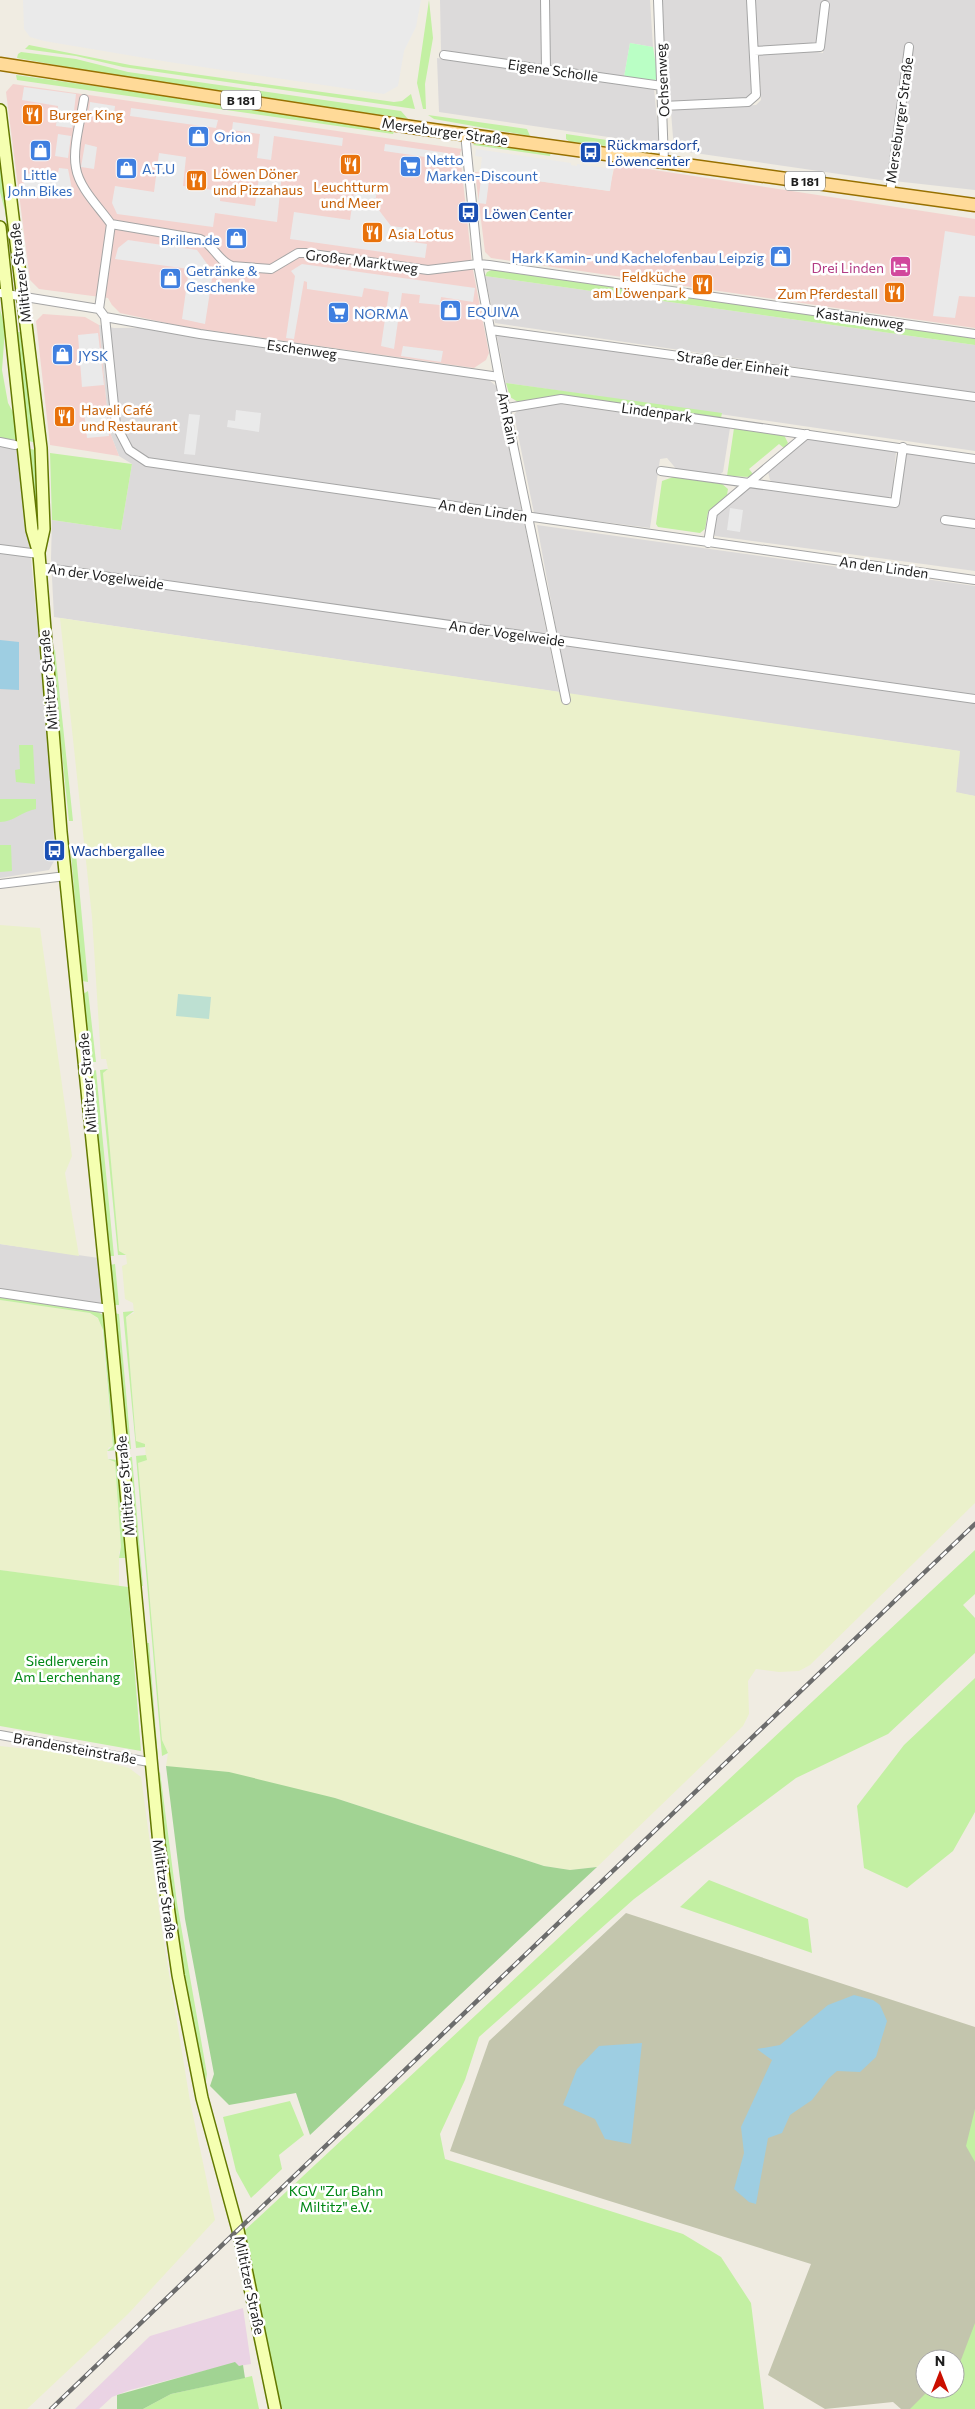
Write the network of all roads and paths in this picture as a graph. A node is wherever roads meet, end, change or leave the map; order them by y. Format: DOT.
graph roads {
  1 [pos="545,0"];
  2 [pos="658,0"];
  3 [pos="751,0"];
  4 [pos="824,5"];
  5 [pos="909,47"];
  6 [pos="754,51"];
  7 [pos="444,55"];
  8 [pos="0,64"];
  9 [pos="546,69"];
  10 [pos="662,86"];
  11 [pos="84,99"];
  12 [pos="663,106"];
  13 [pos="0,110"];
  14 [pos="465,133"];
  15 [pos="664,161"];
  16 [pos="890,193"];
  17 [pos="975,205"];
  18 [pos="111,224"];
  19 [pos="0,227"];
  20 [pos="478,264"];
  21 [pos="4,294"];
  22 [pos="23,297"];
  23 [pos="99,309"];
  24 [pos="105,317"];
  25 [pos="491,330"];
  26 [pos="975,334"];
  27 [pos="499,377"];
  28 [pos="975,398"];
  29 [pos="507,408"];
  30 [pos="807,434"];
  31 [pos="0,442"];
  32 [pos="15,445"];
  33 [pos="902,447"];
  34 [pos="975,459"];
  35 [pos="662,472"];
  36 [pos="750,483"];
  37 [pos="529,517"];
  38 [pos="945,520"];
  39 [pos="975,524"];
  40 [pos="708,543"];
  41 [pos="0,549"];
  42 [pos="39,554"];
  43 [pos="39,567"];
  44 [pos="975,580"];
  45 [pos="552,639"];
  46 [pos="975,699"];
  47 [pos="566,700"];
  48 [pos="66,876"];
  49 [pos="0,884"];
  50 [pos="0,1293"];
  51 [pos="109,1310"];
  52 [pos="0,1735"];
  53 [pos="150,1762"];
  54 [pos="275,2409"];
  1 -- 9 [label="street"];
  2 -- 10 [label="street, Ochsenweg"];
  3 -- 6 [label="street"];
  4 -- 6 [label="street"];
  5 -- 16 [label="street, Merseburger Straße"];
  6 -- 12 [label="street"];
  7 -- 9 [label="street, Eigene Scholle"];
  8 -- 14 [label="main road, Merseburger Straße / B 181"];
  9 -- 10 [label="street, Eigene Scholle"];
  10 -- 12 [label="street, Ochsenweg"];
  11 -- 18 [label="street"];
  12 -- 15 [label="street, Ochsenweg"];
  13 -- 22 [label="street, Miltitzer Straße"];
  14 -- 15 [label="main road, Merseburger Straße / B 181"];
  14 -- 20 [label="street, Am Rain"];
  15 -- 16 [label="main road, Merseburger Straße / B 181"];
  16 -- 17 [label="main road, Merseburger Straße / B 181"];
  18 -- 20 [label="street, Großer Marktweg"];
  18 -- 23 [label="street"];
  19 -- 21 [label="street, Miltitzer Straße"];
  20 -- 25 [label="street, Am Rain"];
  20 -- 26 [label="street, Kastanienweg"];
  21 -- 22 [label="street"];
  21 -- 42 [label="street, Miltitzer Straße"];
  22 -- 23 [label="street"];
  22 -- 42 [label="street, Miltitzer Straße"];
  23 -- 24 [label="street"];
  24 -- 27 [label="street, Eschenweg"];
  24 -- 37 [label="street, An den Linden"];
  25 -- 27 [label="street, Am Rain"];
  25 -- 28 [label="street, Straße der Einheit"];
  27 -- 29 [label="street, Am Rain"];
  29 -- 30 [label="street, Lindenpark"];
  29 -- 37 [label="street, Am Rain"];
  30 -- 33 [label="street, Lindenpark"];
  30 -- 36 [label="street"];
  31 -- 32 [label="street"];
  33 -- 34 [label="street, Lindenpark"];
  33 -- 36 [label="street"];
  35 -- 36 [label="street"];
  36 -- 40 [label="street"];
  37 -- 40 [label="street, An den Linden"];
  37 -- 45 [label="street, Am Rain"];
  38 -- 39 [label="street"];
  40 -- 44 [label="street, An den Linden"];
  41 -- 42 [label="street"];
  42 -- 43 [label="street, Miltitzer Straße"];
  43 -- 45 [label="street, An der Vogelweide"];
  43 -- 48 [label="street, Miltitzer Straße"];
  45 -- 46 [label="street, An der Vogelweide"];
  45 -- 47 [label="street, Am Rain"];
  48 -- 49 [label="street"];
  48 -- 51 [label="street, Miltitzer Straße"];
  50 -- 51 [label="street"];
  51 -- 53 [label="street, Miltitzer Straße"];
  52 -- 53 [label="street, Brandensteinstraße"];
  53 -- 54 [label="street, Miltitzer Straße"];
}
